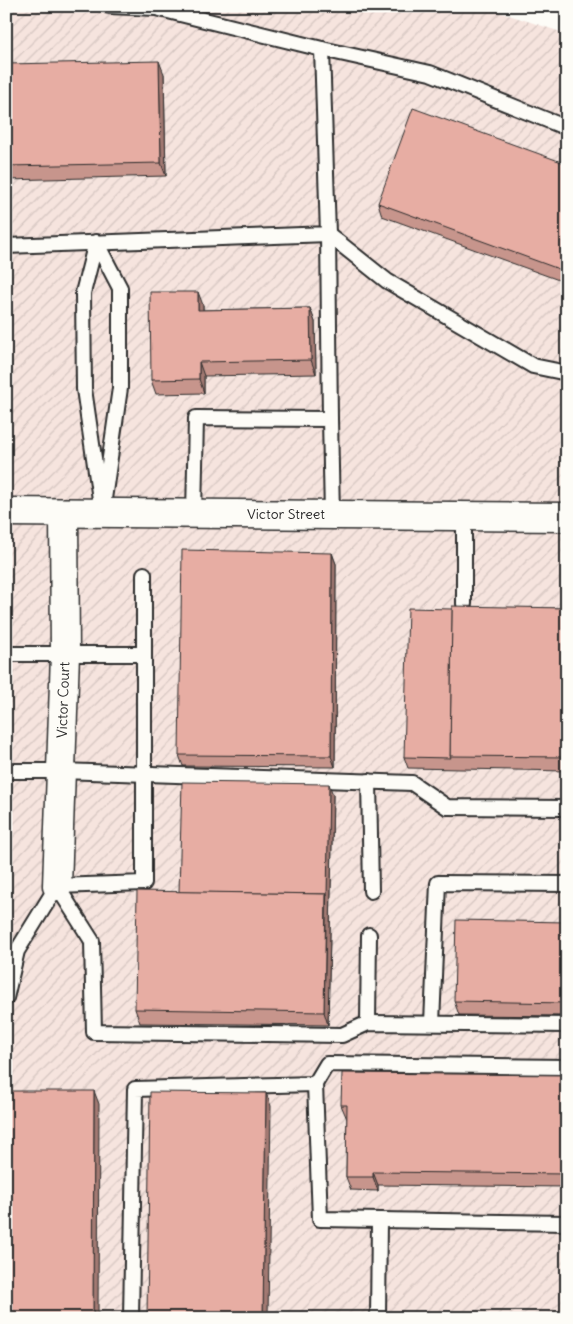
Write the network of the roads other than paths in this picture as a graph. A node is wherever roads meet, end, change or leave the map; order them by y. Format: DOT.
graph roads {
  1 [pos="109,6"];
  2 [pos="322,49"];
  3 [pos="567,128"];
  4 [pos="328,234"];
  5 [pos="96,242"];
  6 [pos="6,246"];
  7 [pos="567,373"];
  8 [pos="330,419"];
  9 [pos="6,512"];
  10 [pos="64,513"];
  11 [pos="102,513"];
  12 [pos="194,514"];
  13 [pos="332,515"];
  14 [pos="464,516"];
  15 [pos="567,517"];
  16 [pos="144,574"];
  17 [pos="464,604"];
  18 [pos="6,654"];
  19 [pos="65,654"];
  20 [pos="144,654"];
  21 [pos="6,771"];
  22 [pos="61,771"];
  23 [pos="145,775"];
  24 [pos="369,781"];
  25 [pos="567,808"];
  26 [pos="567,884"];
  27 [pos="57,886"];
  28 [pos="371,890"];
  29 [pos="369,935"];
  30 [pos="6,998"];
  31 [pos="368,1023"];
  32 [pos="432,1023"];
  33 [pos="567,1025"];
  34 [pos="567,1067"];
  35 [pos="315,1084"];
  36 [pos="379,1220"];
  37 [pos="567,1223"];
  38 [pos="132,1318"];
  39 [pos="378,1318"];
  1 -- 2 [label="lane"];
  2 -- 3 [label="lane"];
  2 -- 4 [label="lane"];
  4 -- 5 [label="lane"];
  4 -- 7 [label="lane"];
  4 -- 8 [label="lane"];
  5 -- 6 [label="lane"];
  5 -- 11 [label="lane"];
  5 -- 11 [label="lane"];
  8 -- 12 [label="lane"];
  8 -- 13 [label="lane"];
  9 -- 10 [label="street, Victor Street"];
  10 -- 11 [label="street, Victor Street"];
  10 -- 19 [label="street, Victor Court"];
  11 -- 12 [label="street, Victor Street"];
  12 -- 13 [label="street, Victor Street"];
  13 -- 14 [label="street, Victor Street"];
  14 -- 15 [label="street, Victor Street"];
  14 -- 17 [label="lane"];
  16 -- 20 [label="lane"];
  18 -- 19 [label="lane"];
  19 -- 20 [label="lane"];
  19 -- 22 [label="street, Victor Court"];
  20 -- 23 [label="lane"];
  21 -- 22 [label="lane"];
  22 -- 23 [label="lane"];
  22 -- 27 [label="street, Victor Court"];
  23 -- 24 [label="lane"];
  23 -- 27 [label="lane"];
  24 -- 25 [label="lane"];
  24 -- 28 [label="lane"];
  26 -- 32 [label="lane"];
  27 -- 30 [label="lane"];
  27 -- 31 [label="lane"];
  29 -- 31 [label="lane"];
  31 -- 32 [label="lane"];
  32 -- 33 [label="lane"];
  34 -- 35 [label="lane"];
  35 -- 36 [label="lane"];
  35 -- 38 [label="lane"];
  36 -- 37 [label="lane"];
  36 -- 39 [label="lane"];
}
